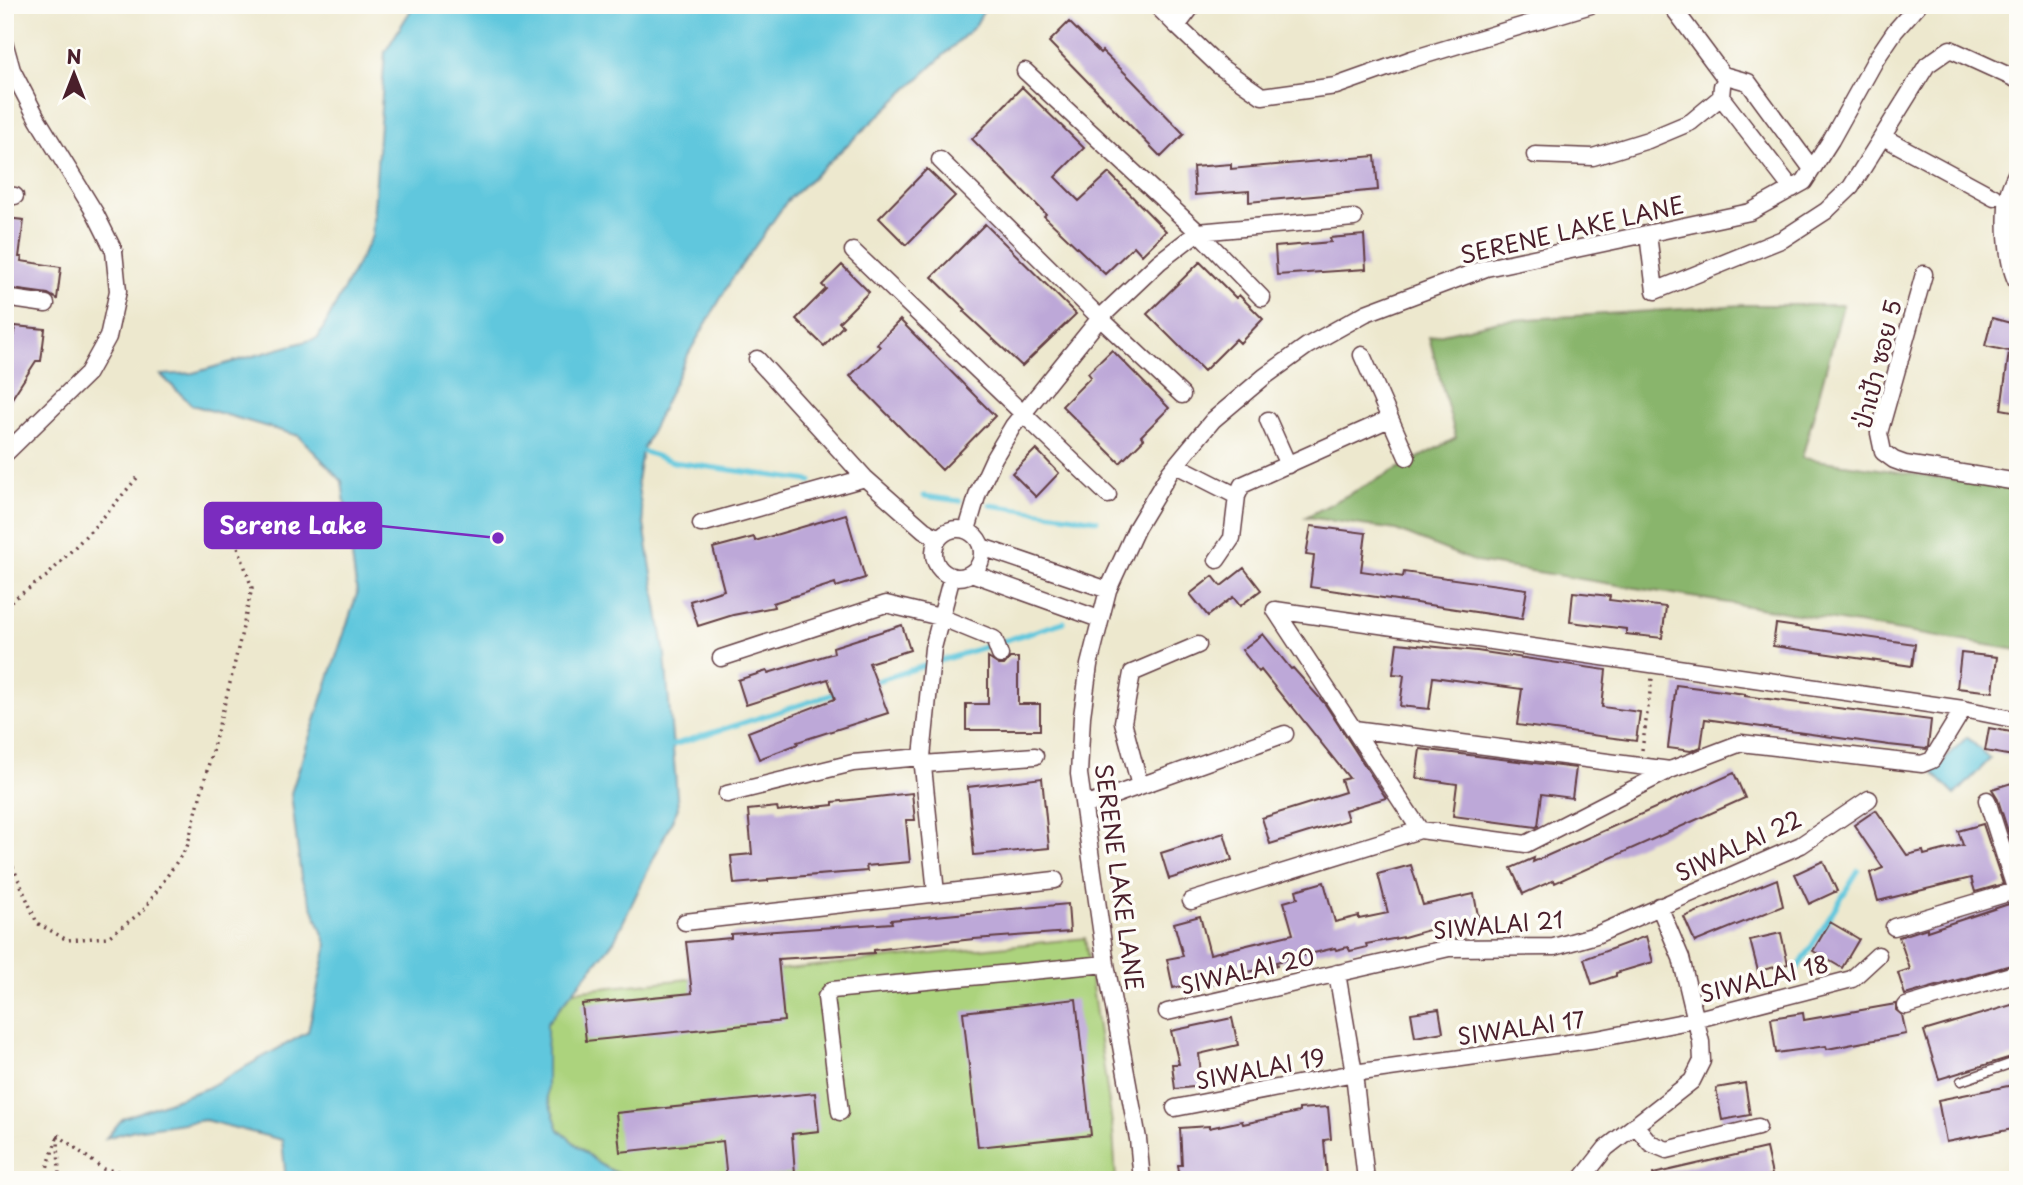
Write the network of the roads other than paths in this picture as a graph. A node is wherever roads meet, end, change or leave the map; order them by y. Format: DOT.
graph roads {
  1 [pos="1156,5"];
  2 [pos="1193,5"];
  3 [pos="1591,5"];
  4 [pos="1671,5"];
  5 [pos="1918,5"];
  6 [pos="1177,26"];
  7 [pos="5,45"];
  8 [pos="1026,71"];
  9 [pos="1723,75"];
  10 [pos="2018,80"];
  11 [pos="1721,97"];
  12 [pos="1883,136"];
  13 [pos="1535,155"];
  14 [pos="940,160"];
  15 [pos="1812,169"];
  16 [pos="2018,170"];
  17 [pos="1792,189"];
  18 [pos="1994,197"];
  19 [pos="1354,218"];
  20 [pos="1198,232"];
  21 [pos="1648,234"];
  22 [pos="853,251"];
  23 [pos="2014,251"];
  24 [pos="1924,274"];
  25 [pos="2018,284"];
  26 [pos="5,298"];
  27 [pos="1262,298"];
  28 [pos="46,304"];
  29 [pos="1100,318"];
  30 [pos="1362,355"];
  31 [pos="757,359"];
  32 [pos="1182,395"];
  33 [pos="1023,415"];
  34 [pos="1389,419"];
  35 [pos="1268,420"];
  36 [pos="5,454"];
  37 [pos="1407,457"];
  38 [pos="1176,465"];
  39 [pos="1288,465"];
  40 [pos="868,480"];
  41 [pos="2018,482"];
  42 [pos="1108,495"];
  43 [pos="1237,496"];
  44 [pos="701,524"];
  45 [pos="967,530"];
  46 [pos="938,538"];
  47 [pos="982,547"];
  48 [pos="1217,560"];
  49 [pos="971,573"];
  50 [pos="952,576"];
  51 [pos="1108,590"];
  52 [pos="940,617"];
  53 [pos="1099,619"];
  54 [pos="1198,645"];
  55 [pos="997,648"];
  56 [pos="721,658"];
  57 [pos="1962,709"];
  58 [pos="2018,720"];
  59 [pos="1354,729"];
  60 [pos="1285,734"];
  61 [pos="1035,756"];
  62 [pos="923,761"];
  63 [pos="1670,770"];
  64 [pos="1140,786"];
  65 [pos="727,794"];
  66 [pos="1869,799"];
  67 [pos="1987,800"];
  68 [pos="1084,806"];
  69 [pos="1420,830"];
  70 [pos="1055,880"];
  71 [pos="2017,891"];
  72 [pos="936,893"];
  73 [pos="1191,901"];
  74 [pos="1659,906"];
  75 [pos="685,922"];
  76 [pos="1894,927"];
  77 [pos="1878,956"];
  78 [pos="1106,964"];
  79 [pos="1337,973"];
  80 [pos="2018,973"];
  81 [pos="1906,1006"];
  82 [pos="1167,1012"];
  83 [pos="1694,1020"];
  84 [pos="2018,1061"];
  85 [pos="2018,1067"];
  86 [pos="1354,1073"];
  87 [pos="1175,1108"];
  88 [pos="840,1112"];
  89 [pos="1635,1125"];
  90 [pos="1758,1127"];
  91 [pos="1577,1179"];
  92 [pos="1142,1180"];
  93 [pos="1366,1180"];
  1 -- 6 [label="street"];
  2 -- 6 [label="street"];
  3 -- 6 [label="street"];
  4 -- 9 [label="street"];
  5 -- 15 [label="street, SERENE LAKE LANE"];
  7 -- 36 [label="street"];
  8 -- 20 [label="street"];
  9 -- 11 [label="street"];
  9 -- 15 [label="street"];
  10 -- 12 [label="street"];
  11 -- 13 [label="street"];
  11 -- 17 [label="street"];
  12 -- 18 [label="street"];
  12 -- 21 [label="street"];
  14 -- 29 [label="street"];
  15 -- 17 [label="street, SERENE LAKE LANE"];
  16 -- 23 [label="street"];
  17 -- 21 [label="street, SERENE LAKE LANE"];
  19 -- 20 [label="street"];
  20 -- 27 [label="street"];
  20 -- 29 [label="street"];
  21 -- 38 [label="street, SERENE LAKE LANE"];
  22 -- 33 [label="street"];
  23 -- 25 [label="street"];
  24 -- 41 [label="street, ป่าเป้า ซอย 5"];
  26 -- 28 [label="street"];
  29 -- 32 [label="street"];
  29 -- 33 [label="street"];
  30 -- 34 [label="street"];
  31 -- 40 [label="street"];
  33 -- 42 [label="street"];
  33 -- 45 [label="street"];
  34 -- 37 [label="street"];
  34 -- 39 [label="street"];
  35 -- 39 [label="street"];
  38 -- 43 [label="street"];
  38 -- 51 [label="street, SERENE LAKE LANE"];
  39 -- 43 [label="street"];
  40 -- 44 [label="street"];
  40 -- 46 [label="street"];
  43 -- 48 [label="street"];
  45 -- 46 [label="street"];
  45 -- 47 [label="street"];
  46 -- 50 [label="street"];
  47 -- 49 [label="street"];
  47 -- 51 [label="street"];
  49 -- 50 [label="street"];
  49 -- 53 [label="street"];
  50 -- 52 [label="street"];
  51 -- 53 [label="street, SERENE LAKE LANE"];
  52 -- 55 [label="street"];
  52 -- 56 [label="street"];
  52 -- 62 [label="street"];
  53 -- 68 [label="street, SERENE LAKE LANE"];
  54 -- 64 [label="street"];
  57 -- 58 [label="street"];
  57 -- 59 [label="street"];
  57 -- 63 [label="street"];
  59 -- 63 [label="street"];
  59 -- 69 [label="street"];
  60 -- 64 [label="street"];
  61 -- 62 [label="street"];
  62 -- 65 [label="street"];
  62 -- 72 [label="street"];
  63 -- 69 [label="street"];
  64 -- 68 [label="street"];
  66 -- 74 [label="street, SIWALAI 22"];
  67 -- 71 [label="street"];
  68 -- 78 [label="street, SERENE LAKE LANE"];
  69 -- 73 [label="street"];
  70 -- 72 [label="street"];
  71 -- 76 [label="street"];
  72 -- 75 [label="street"];
  74 -- 79 [label="street, SIWALAI 21"];
  74 -- 83 [label="street"];
  77 -- 83 [label="street, SIWALAI 18"];
  78 -- 88 [label="street"];
  78 -- 92 [label="street, SERENE LAKE LANE"];
  79 -- 82 [label="street, SIWALAI 20"];
  79 -- 86 [label="street"];
  80 -- 81 [label="street"];
  83 -- 86 [label="street, SIWALAI 17"];
  83 -- 89 [label="street"];
  84 -- 85 [label="lane"];
  86 -- 87 [label="street, SIWALAI 19"];
  86 -- 93 [label="street"];
  89 -- 90 [label="street"];
  89 -- 91 [label="street"];
}
